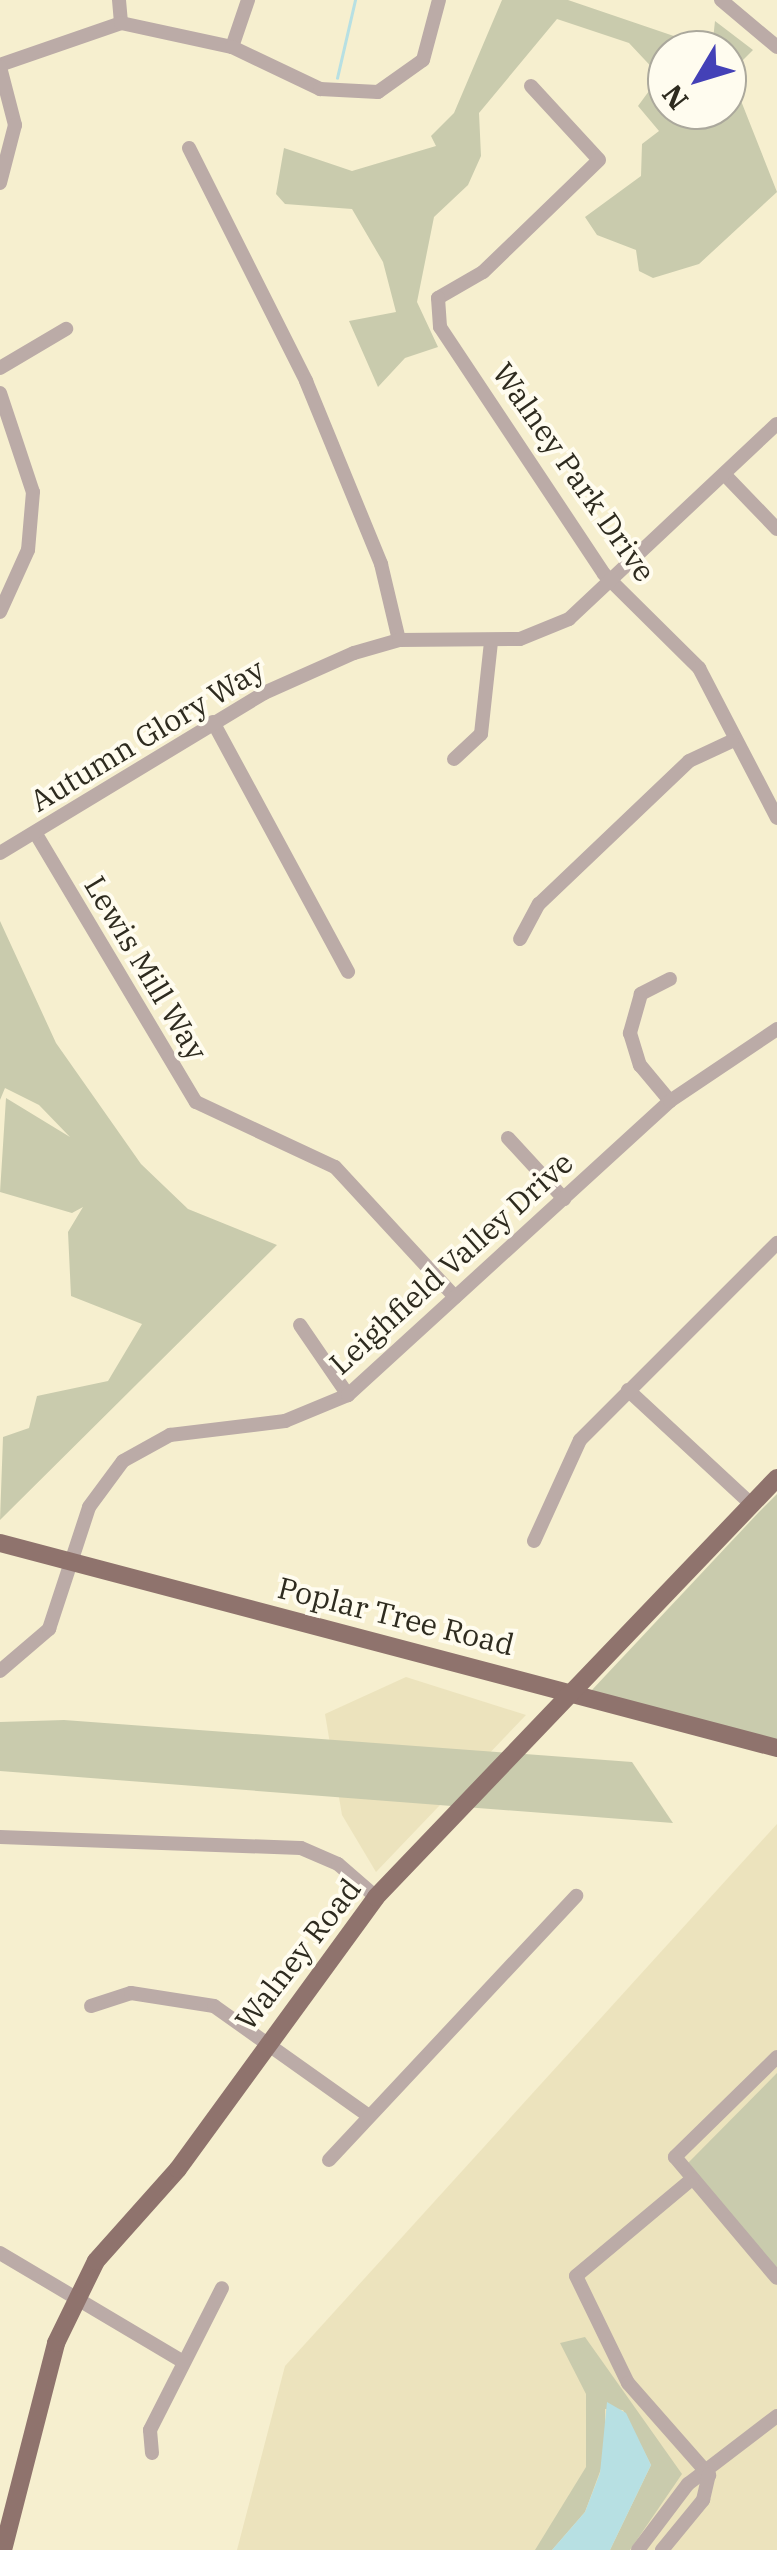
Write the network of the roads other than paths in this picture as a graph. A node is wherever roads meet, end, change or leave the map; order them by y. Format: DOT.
graph roads {
  1 [pos="119,0"];
  2 [pos="248,0"];
  3 [pos="439,0"];
  4 [pos="721,0"];
  5 [pos="121,23"];
  6 [pos="232,47"];
  7 [pos="777,47"];
  8 [pos="0,66"];
  9 [pos="530,86"];
  10 [pos="189,148"];
  11 [pos="0,183"];
  12 [pos="66,329"];
  13 [pos="0,368"];
  14 [pos="0,393"];
  15 [pos="777,424"];
  16 [pos="725,475"];
  17 [pos="777,529"];
  18 [pos="613,584"];
  19 [pos="0,612"];
  20 [pos="399,640"];
  21 [pos="491,642"];
  22 [pos="213,722"];
  23 [pos="732,741"];
  24 [pos="454,760"];
  25 [pos="777,818"];
  26 [pos="36,834"];
  27 [pos="0,853"];
  28 [pos="520,939"];
  29 [pos="348,972"];
  30 [pos="670,979"];
  31 [pos="777,1029"];
  32 [pos="670,1100"];
  33 [pos="508,1138"];
  34 [pos="564,1198"];
  35 [pos="777,1242"];
  36 [pos="454,1297"];
  37 [pos="300,1325"];
  38 [pos="628,1390"];
  39 [pos="348,1395"];
  40 [pos="777,1478"];
  41 [pos="752,1505"];
  42 [pos="534,1541"];
  43 [pos="0,1543"];
  44 [pos="72,1563"];
  45 [pos="0,1671"];
  46 [pos="575,1690"];
  47 [pos="777,1748"];
  48 [pos="0,1837"];
  49 [pos="576,1896"];
  50 [pos="376,1897"];
  51 [pos="90,2006"];
  52 [pos="267,2036"];
  53 [pos="777,2056"];
  54 [pos="370,2116"];
  55 [pos="329,2160"];
  56 [pos="692,2179"];
  57 [pos="0,2254"];
  58 [pos="777,2278"];
  59 [pos="222,2288"];
  60 [pos="76,2295"];
  61 [pos="182,2362"];
  62 [pos="777,2416"];
  63 [pos="152,2453"];
  64 [pos="709,2475"];
  65 [pos="3,2550"];
  66 [pos="638,2550"];
  67 [pos="662,2550"];
  1 -- 5 [label="street"];
  2 -- 6 [label="street"];
  3 -- 6 [label="street"];
  4 -- 7 [label="street"];
  5 -- 6 [label="street"];
  5 -- 8 [label="street"];
  8 -- 11 [label="street"];
  9 -- 18 [label="street, Walney Park Drive"];
  10 -- 20 [label="street"];
  12 -- 13 [label="street"];
  14 -- 19 [label="street"];
  15 -- 16 [label="street, Autumn Glory Way"];
  16 -- 17 [label="street"];
  16 -- 18 [label="street, Autumn Glory Way"];
  18 -- 21 [label="street, Autumn Glory Way"];
  18 -- 23 [label="street, Walney Park Drive"];
  20 -- 21 [label="street, Autumn Glory Way"];
  20 -- 22 [label="street, Autumn Glory Way"];
  21 -- 24 [label="street"];
  22 -- 26 [label="street, Autumn Glory Way"];
  22 -- 29 [label="street"];
  23 -- 25 [label="street, Walney Park Drive"];
  23 -- 28 [label="street"];
  26 -- 27 [label="street, Autumn Glory Way"];
  26 -- 36 [label="street, Lewis Mill Way"];
  30 -- 32 [label="street"];
  31 -- 32 [label="street, Leighfield Valley Drive"];
  32 -- 34 [label="street, Leighfield Valley Drive"];
  33 -- 34 [label="street"];
  34 -- 36 [label="street, Leighfield Valley Drive"];
  35 -- 38 [label="street"];
  36 -- 39 [label="street, Leighfield Valley Drive"];
  37 -- 39 [label="street"];
  38 -- 41 [label="street"];
  38 -- 42 [label="street"];
  39 -- 44 [label="street, Leighfield Valley Drive"];
  40 -- 41 [label="main road, Walney Road"];
  41 -- 46 [label="main road, Walney Road"];
  43 -- 44 [label="main road, Poplar Tree Road"];
  44 -- 45 [label="street, Leighfield Valley Drive"];
  44 -- 46 [label="main road, Poplar Tree Road"];
  46 -- 47 [label="main road, Poplar Tree Road"];
  46 -- 50 [label="main road, Walney Road"];
  48 -- 50 [label="street"];
  49 -- 54 [label="street"];
  50 -- 52 [label="main road, Walney Road"];
  51 -- 52 [label="street"];
  52 -- 54 [label="street"];
  52 -- 60 [label="main road, Walney Road"];
  53 -- 56 [label="street"];
  54 -- 55 [label="street"];
  56 -- 58 [label="street"];
  56 -- 64 [label="street"];
  57 -- 60 [label="street"];
  59 -- 61 [label="street"];
  60 -- 61 [label="street"];
  60 -- 65 [label="main road, Walney Road"];
  61 -- 63 [label="street"];
  62 -- 64 [label="street"];
  64 -- 66 [label="street"];
  64 -- 67 [label="street"];
}
